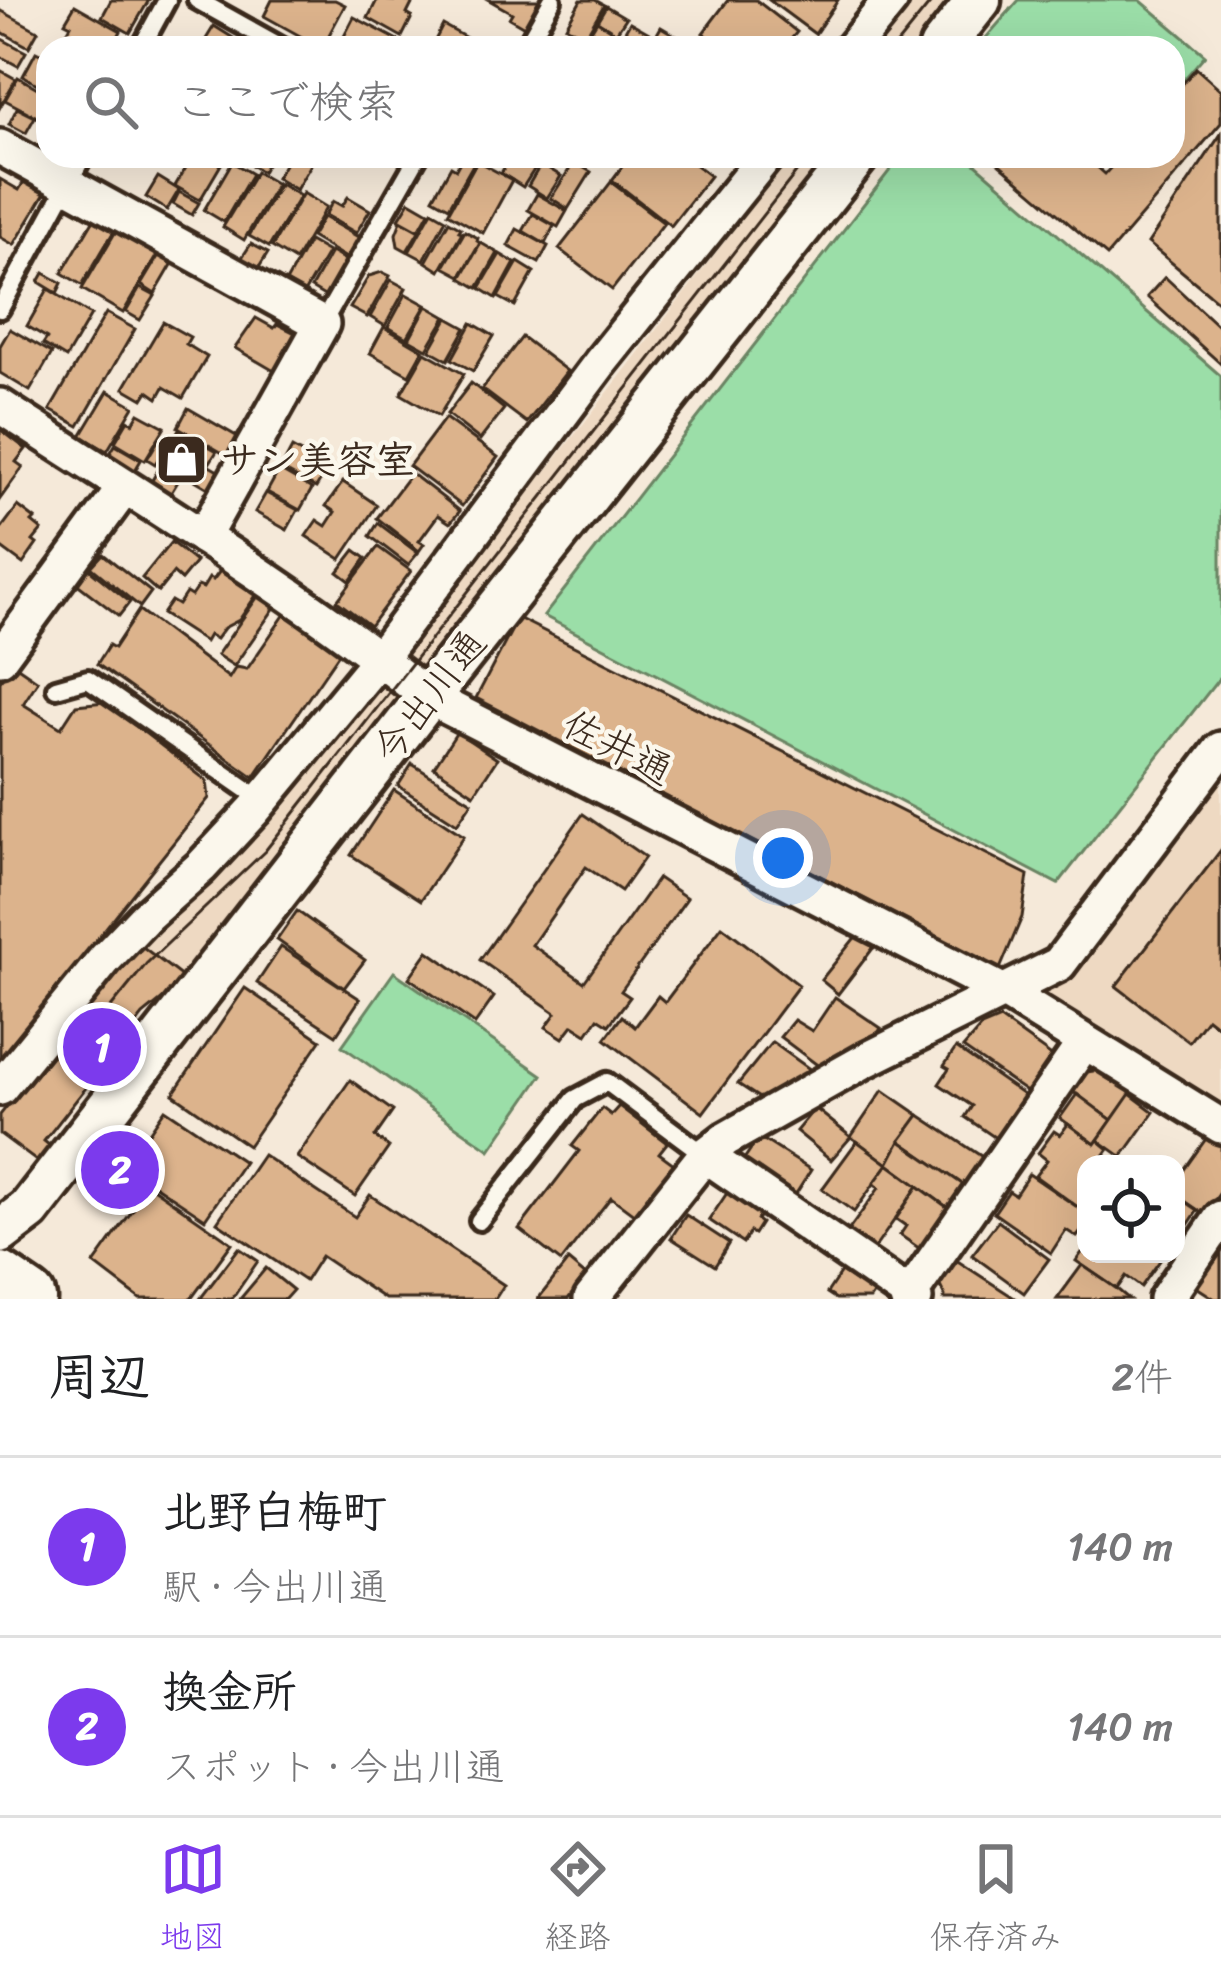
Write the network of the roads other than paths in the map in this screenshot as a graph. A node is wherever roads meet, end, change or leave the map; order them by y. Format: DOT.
graph roads {
  1 [pos="167,0"];
  2 [pos="196,0"];
  3 [pos="552,0"];
  4 [pos="891,0"];
  5 [pos="979,0"];
  6 [pos="148,36"];
  7 [pos="261,36"];
  8 [pos="532,36"];
  9 [pos="862,36"];
  10 [pos="950,36"];
  11 [pos="0,147"];
  12 [pos="36,158"];
  13 [pos="411,168"];
  14 [pos="756,168"];
  15 [pos="847,168"];
  16 [pos="75,170"];
  17 [pos="0,309"];
  18 [pos="322,324"];
  19 [pos="0,406"];
  20 [pos="125,488"];
  21 [pos="202,537"];
  22 [pos="0,658"];
  23 [pos="379,658"];
  24 [pos="56,688"];
  25 [pos="428,697"];
  26 [pos="1221,749"];
  27 [pos="262,800"];
  28 [pos="1006,993"];
  29 [pos="1084,1042"];
  30 [pos="0,1088"];
  31 [pos="1221,1126"];
  32 [pos="705,1155"];
  33 [pos="1221,1218"];
  34 [pos="479,1221"];
  35 [pos="0,1232"];
  36 [pos="0,1280"];
  37 [pos="910,1298"];
  38 [pos="28,1299"];
  39 [pos="590,1299"];
  40 [pos="1166,1299"];
  1 -- 6 [label="lane"];
  2 -- 7 [label="lane"];
  3 -- 8 [label="lane"];
  4 -- 9 [label="street"];
  5 -- 10 [label="street"];
  11 -- 12 [label="street"];
  13 -- 18 [label="lane"];
  14 -- 23 [label="street"];
  15 -- 25 [label="street, 今出川通"];
  16 -- 17 [label="lane"];
  16 -- 18 [label="street"];
  18 -- 21 [label="street"];
  19 -- 20 [label="street, 佐井通"];
  20 -- 21 [label="street, 佐井通"];
  20 -- 22 [label="street"];
  21 -- 23 [label="street, 佐井通"];
  23 -- 25 [label="street, 佐井通"];
  23 -- 27 [label="street"];
  24 -- 27 [label="lane"];
  25 -- 28 [label="street, 佐井通"];
  25 -- 35 [label="street, 今出川通"];
  26 -- 28 [label="street"];
  27 -- 30 [label="street"];
  28 -- 29 [label="street, 佐井通"];
  28 -- 32 [label="street"];
  29 -- 31 [label="street, 佐井通"];
  29 -- 37 [label="street"];
  32 -- 34 [label="lane"];
  32 -- 37 [label="street"];
  32 -- 39 [label="street"];
  33 -- 40 [label="street"];
  36 -- 38 [label="main road"];
}
